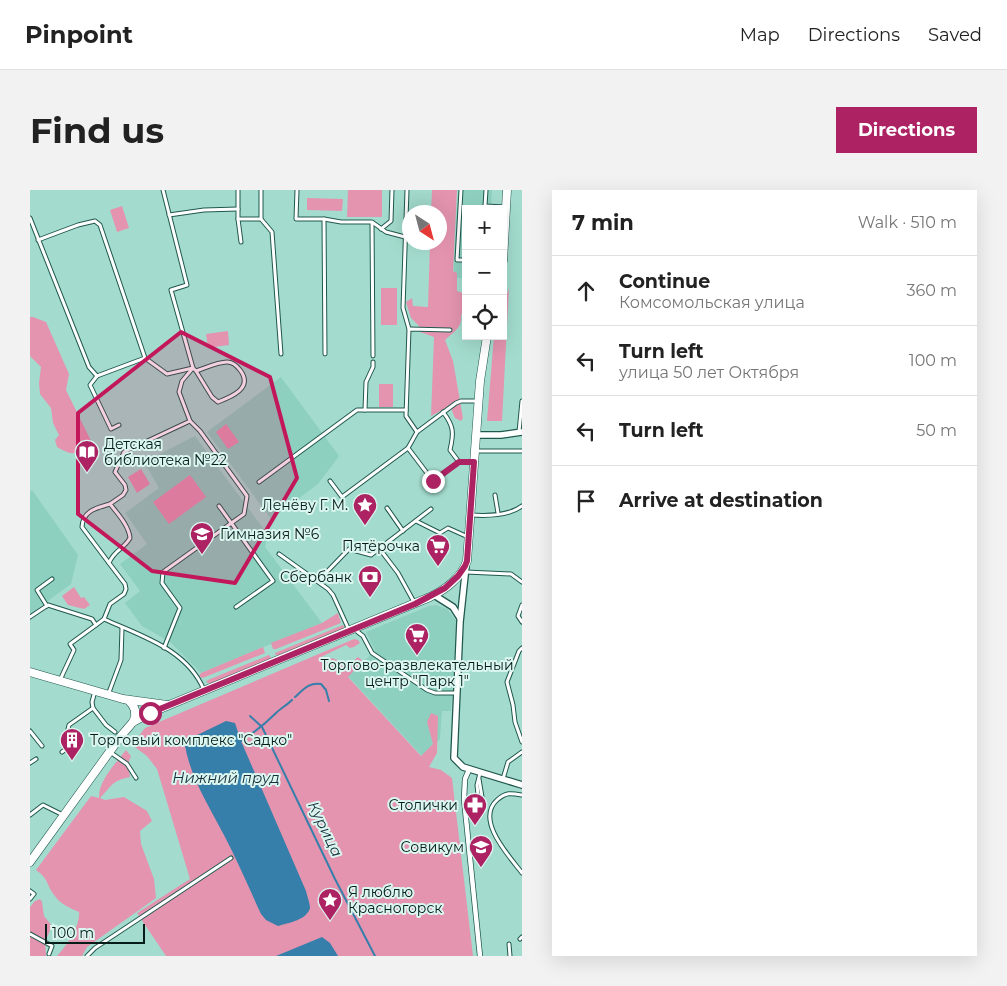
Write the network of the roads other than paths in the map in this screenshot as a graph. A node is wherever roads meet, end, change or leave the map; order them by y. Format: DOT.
graph roads {
  1 [pos="163,190"];
  2 [pos="238,190"];
  3 [pos="261,190"];
  4 [pos="296,190"];
  5 [pos="392,190"];
  6 [pos="407,190"];
  7 [pos="461,190"];
  8 [pos="486,190"];
  9 [pos="506,190"];
  10 [pos="407,205"];
  11 [pos="485,205"];
  12 [pos="506,205"];
  13 [pos="238,209"];
  14 [pos="169,215"];
  15 [pos="30,218"];
  16 [pos="238,219"];
  17 [pos="261,219"];
  18 [pos="324,219"];
  19 [pos="372,222"];
  20 [pos="381,229"];
  21 [pos="402,236"];
  22 [pos="38,240"];
  23 [pos="241,242"];
  24 [pos="405,250"];
  25 [pos="462,260"];
  26 [pos="409,329"];
  27 [pos="450,330"];
  28 [pos="486,340"];
  29 [pos="281,354"];
  30 [pos="325,354"];
  31 [pos="373,356"];
  32 [pos="145,358"];
  33 [pos="373,362"];
  34 [pos="192,368"];
  35 [pos="196,371"];
  36 [pos="96,376"];
  37 [pos="479,401"];
  38 [pos="522,401"];
  39 [pos="365,410"];
  40 [pos="406,410"];
  41 [pos="443,412"];
  42 [pos="190,421"];
  43 [pos="119,425"];
  44 [pos="417,432"];
  45 [pos="521,432"];
  46 [pos="476,434"];
  47 [pos="408,448"];
  48 [pos="522,450"];
  49 [pos="475,451"];
  50 [pos="459,462"];
  51 [pos="474,462"];
  52 [pos="330,481"];
  53 [pos="259,482"];
  54 [pos="495,495"];
  55 [pos="110,504"];
  56 [pos="219,506"];
  57 [pos="522,506"];
  58 [pos="386,508"];
  59 [pos="431,509"];
  60 [pos="516,511"];
  61 [pos="498,513"];
  62 [pos="522,513"];
  63 [pos="470,515"];
  64 [pos="416,521"];
  65 [pos="232,523"];
  66 [pos="403,530"];
  67 [pos="469,537"];
  68 [pos="379,548"];
  69 [pos="279,554"];
  70 [pos="467,561"];
  71 [pos="109,563"];
  72 [pos="466,572"];
  73 [pos="52,579"];
  74 [pos="318,581"];
  75 [pos="522,582"];
  76 [pos="434,595"];
  77 [pos="415,604"];
  78 [pos="522,605"];
  79 [pos="47,606"];
  80 [pos="236,607"];
  81 [pos="30,617"];
  82 [pos="104,620"];
  83 [pos="460,622"];
  84 [pos="522,622"];
  85 [pos="96,625"];
  86 [pos="122,628"];
  87 [pos="351,630"];
  88 [pos="164,648"];
  89 [pos="522,648"];
  90 [pos="30,672"];
  91 [pos="59,680"];
  92 [pos="95,691"];
  93 [pos="204,691"];
  94 [pos="456,693"];
  95 [pos="108,695"];
  96 [pos="128,700"];
  97 [pos="169,705"];
  98 [pos="93,708"];
  99 [pos="133,722"];
  100 [pos="30,731"];
  101 [pos="115,732"];
  102 [pos="522,742"];
  103 [pos="42,746"];
  104 [pos="110,751"];
  105 [pos="62,752"];
  106 [pos="522,752"];
  107 [pos="36,759"];
  108 [pos="30,763"];
  109 [pos="468,772"];
  110 [pos="480,776"];
  111 [pos="136,778"];
  112 [pos="503,780"];
  113 [pos="522,785"];
  114 [pos="522,795"];
  115 [pos="481,804"];
  116 [pos="30,815"];
  117 [pos="64,815"];
  118 [pos="231,858"];
  119 [pos="30,862"];
  120 [pos="522,872"];
  121 [pos="30,891"];
  122 [pos="30,899"];
  123 [pos="30,934"];
  124 [pos="509,944"];
  125 [pos="49,954"];
  126 [pos="87,956"];
  127 [pos="480,956"];
  128 [pos="510,956"];
  1 -- 14 [label="lane"];
  2 -- 13 [label="lane"];
  3 -- 17 [label="lane"];
  4 -- 18 [label="lane"];
  5 -- 20 [label="lane"];
  6 -- 10 [label="lane"];
  7 -- 25 [label="lane"];
  8 -- 11 [label="lane"];
  9 -- 12 [label="street"];
  13 -- 14 [label="lane"];
  13 -- 16 [label="lane"];
  14 -- 34 [label="lane"];
  15 -- 22 [label="lane"];
  16 -- 17 [label="lane"];
  16 -- 23 [label="lane"];
  17 -- 29 [label="lane"];
  18 -- 19 [label="lane"];
  18 -- 30 [label="lane"];
  19 -- 20 [label="lane"];
  19 -- 31 [label="lane"];
  20 -- 21 [label="lane"];
  22 -- 32 [label="lane"];
  22 -- 36 [label="lane"];
  24 -- 26 [label="lane"];
  26 -- 27 [label="lane"];
  26 -- 40 [label="lane"];
  28 -- 37 [label="street"];
  32 -- 34 [label="lane"];
  32 -- 36 [label="lane"];
  33 -- 39 [label="lane"];
  34 -- 35 [label="lane"];
  34 -- 42 [label="lane"];
  35 -- 35 [label="lane"];
  36 -- 43 [label="lane"];
  37 -- 41 [label="lane"];
  37 -- 46 [label="street"];
  38 -- 45 [label="lane"];
  39 -- 40 [label="lane"];
  39 -- 53 [label="lane"];
  40 -- 44 [label="lane"];
  41 -- 44 [label="lane"];
  41 -- 50 [label="lane"];
  42 -- 55 [label="lane"];
  42 -- 65 [label="lane"];
  44 -- 47 [label="lane"];
  45 -- 46 [label="street"];
  46 -- 49 [label="street"];
  47 -- 50 [label="lane"];
  47 -- 52 [label="lane"];
  48 -- 49 [label="lane"];
  49 -- 51 [label="street"];
  50 -- 51 [label="lane"];
  51 -- 63 [label="street"];
  54 -- 61 [label="lane"];
  55 -- 71 [label="lane"];
  55 -- 71 [label="lane"];
  56 -- 65 [label="lane"];
  57 -- 60 [label="lane"];
  58 -- 66 [label="lane"];
  59 -- 64 [label="lane"];
  60 -- 61 [label="lane"];
  60 -- 62 [label="lane"];
  61 -- 63 [label="lane"];
  63 -- 67 [label="street"];
  64 -- 66 [label="lane"];
  64 -- 67 [label="lane"];
  65 -- 80 [label="lane"];
  65 -- 88 [label="lane"];
  66 -- 68 [label="lane"];
  67 -- 70 [label="street"];
  68 -- 74 [label="lane"];
  68 -- 77 [label="lane"];
  69 -- 74 [label="lane"];
  70 -- 72 [label="street"];
  70 -- 76 [label="street"];
  71 -- 82 [label="lane"];
  72 -- 75 [label="lane"];
  72 -- 83 [label="street"];
  73 -- 79 [label="lane"];
  74 -- 87 [label="lane"];
  76 -- 77 [label="street"];
  76 -- 83 [label="street"];
  77 -- 87 [label="street"];
  78 -- 84 [label="lane"];
  79 -- 81 [label="lane"];
  79 -- 85 [label="lane"];
  82 -- 85 [label="lane"];
  82 -- 86 [label="lane"];
  83 -- 94 [label="street"];
  85 -- 91 [label="lane"];
  86 -- 88 [label="lane"];
  86 -- 95 [label="lane"];
  87 -- 93 [label="street"];
  87 -- 94 [label="lane"];
  88 -- 93 [label="lane"];
  89 -- 102 [label="lane"];
  90 -- 91 [label="street"];
  91 -- 92 [label="street"];
  92 -- 95 [label="street"];
  92 -- 98 [label="lane"];
  93 -- 97 [label="street"];
  94 -- 110 [label="street"];
  95 -- 96 [label="street"];
  96 -- 97 [label="street"];
  96 -- 99 [label="street"];
  97 -- 99 [label="street"];
  98 -- 101 [label="lane"];
  98 -- 105 [label="lane"];
  99 -- 104 [label="street"];
  100 -- 103 [label="lane"];
  104 -- 111 [label="lane"];
  104 -- 117 [label="street"];
  106 -- 112 [label="lane"];
  107 -- 108 [label="lane"];
  109 -- 127 [label="street"];
  110 -- 112 [label="street"];
  110 -- 115 [label="lane"];
  112 -- 113 [label="street"];
  114 -- 120 [label="lane"];
  116 -- 117 [label="lane"];
  117 -- 119 [label="street"];
  118 -- 126 [label="lane"];
  121 -- 122 [label="lane"];
  123 -- 125 [label="lane"];
  124 -- 128 [label="lane"];
}
